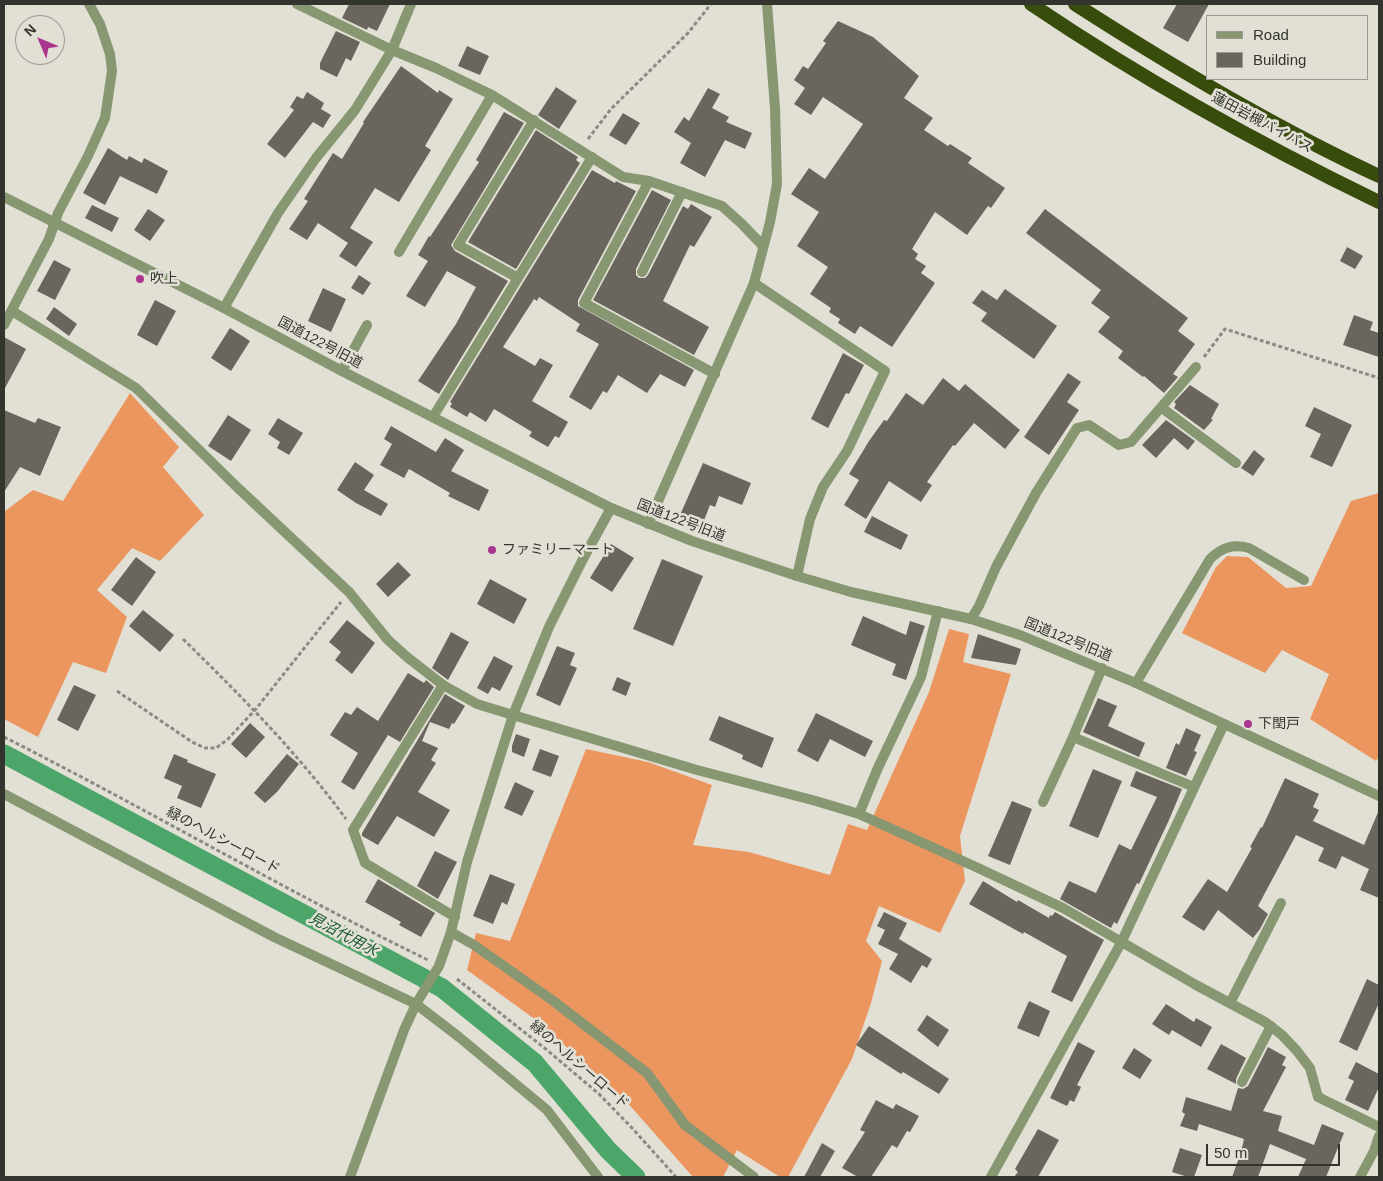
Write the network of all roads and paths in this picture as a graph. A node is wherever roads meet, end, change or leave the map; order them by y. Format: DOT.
graph roads {
  1 [pos="89,4"];
  2 [pos="297,4"];
  3 [pos="411,4"];
  4 [pos="711,4"];
  5 [pos="767,4"];
  6 [pos="1032,4"];
  7 [pos="1075,4"];
  8 [pos="392,50"];
  9 [pos="492,95"];
  10 [pos="534,120"];
  11 [pos="580,149"];
  12 [pos="592,157"];
  13 [pos="1379,176"];
  14 [pos="649,181"];
  15 [pos="682,192"];
  16 [pos="4,197"];
  17 [pos="1379,202"];
  18 [pos="55,223"];
  19 [pos="763,246"];
  20 [pos="399,252"];
  21 [pos="642,272"];
  22 [pos="518,278"];
  23 [pos="754,283"];
  24 [pos="224,308"];
  25 [pos="12,311"];
  26 [pos="4,325"];
  27 [pos="367,325"];
  28 [pos="1196,367"];
  29 [pos="342,371"];
  30 [pos="715,374"];
  31 [pos="1379,378"];
  32 [pos="1162,408"];
  33 [pos="433,417"];
  34 [pos="1236,463"];
  35 [pos="611,508"];
  36 [pos="648,524"];
  37 [pos="797,576"];
  38 [pos="1304,580"];
  39 [pos="349,592"];
  40 [pos="938,611"];
  41 [pos="971,619"];
  42 [pos="183,639"];
  43 [pos="1102,668"];
  44 [pos="1136,683"];
  45 [pos="443,685"];
  46 [pos="117,690"];
  47 [pos="255,710"];
  48 [pos="514,715"];
  49 [pos="1224,724"];
  50 [pos="4,737"];
  51 [pos="1073,737"];
  52 [pos="1194,787"];
  53 [pos="4,794"];
  54 [pos="1379,796"];
  55 [pos="1043,802"];
  56 [pos="859,814"];
  57 [pos="354,830"];
  58 [pos="1281,903"];
  59 [pos="455,917"];
  60 [pos="451,932"];
  61 [pos="1121,943"];
  62 [pos="435,966"];
  63 [pos="457,979"];
  64 [pos="419,1001"];
  65 [pos="1230,1003"];
  66 [pos="1271,1026"];
  67 [pos="1242,1082"];
  68 [pos="1379,1127"];
  69 [pos="1379,1136"];
  70 [pos="350,1177"];
  71 [pos="598,1177"];
  72 [pos="676,1177"];
  73 [pos="754,1177"];
  74 [pos="991,1177"];
  75 [pos="1360,1177"];
  1 -- 18 [label="street"];
  2 -- 8 [label="street"];
  3 -- 8 [label="street"];
  4 -- 11 [label="path"];
  5 -- 19 [label="street"];
  6 -- 17 [label="highway, 蓮田岩槻バイパス"];
  7 -- 13 [label="highway, 蓮田岩槻バイパス"];
  8 -- 9 [label="street"];
  8 -- 24 [label="street"];
  9 -- 10 [label="street"];
  9 -- 20 [label="street"];
  10 -- 11 [label="street"];
  10 -- 22 [label="street"];
  11 -- 12 [label="street"];
  12 -- 14 [label="street"];
  12 -- 22 [label="street"];
  14 -- 15 [label="street"];
  14 -- 30 [label="street"];
  15 -- 19 [label="street"];
  15 -- 21 [label="street"];
  16 -- 18 [label="street, 国道122号旧道"];
  18 -- 24 [label="street, 国道122号旧道"];
  18 -- 25 [label="street"];
  19 -- 23 [label="street"];
  22 -- 33 [label="street"];
  23 -- 30 [label="street"];
  23 -- 37 [label="street"];
  24 -- 29 [label="street, 国道122号旧道"];
  25 -- 26 [label="street"];
  25 -- 39 [label="street"];
  27 -- 29 [label="street"];
  28 -- 31 [label="path"];
  28 -- 32 [label="street"];
  29 -- 33 [label="street, 国道122号旧道"];
  30 -- 36 [label="street"];
  32 -- 34 [label="street"];
  32 -- 41 [label="street"];
  33 -- 35 [label="street, 国道122号旧道"];
  35 -- 36 [label="street, 国道122号旧道"];
  35 -- 48 [label="street"];
  36 -- 37 [label="street, 国道122号旧道"];
  37 -- 40 [label="street, 国道122号旧道"];
  38 -- 44 [label="street"];
  39 -- 45 [label="street"];
  39 -- 47 [label="path"];
  40 -- 41 [label="street, 国道122号旧道"];
  40 -- 56 [label="street"];
  41 -- 43 [label="street, 国道122号旧道"];
  42 -- 47 [label="path"];
  43 -- 44 [label="street, 国道122号旧道"];
  43 -- 51 [label="street"];
  44 -- 49 [label="street, 国道122号旧道"];
  45 -- 48 [label="street"];
  45 -- 57 [label="street"];
  46 -- 47 [label="path"];
  47 -- 57 [label="path"];
  48 -- 56 [label="street"];
  48 -- 59 [label="street"];
  49 -- 52 [label="street"];
  49 -- 54 [label="street, 国道122号旧道"];
  50 -- 62 [label="path, 緑のヘルシーロード"];
  51 -- 52 [label="street"];
  51 -- 55 [label="street"];
  52 -- 61 [label="street"];
  53 -- 64 [label="street"];
  56 -- 61 [label="street"];
  57 -- 59 [label="street"];
  58 -- 65 [label="street"];
  59 -- 60 [label="street"];
  60 -- 62 [label="street"];
  60 -- 73 [label="street"];
  61 -- 65 [label="street"];
  61 -- 74 [label="street"];
  62 -- 64 [label="street"];
  63 -- 72 [label="path, 緑のヘルシーロード"];
  64 -- 70 [label="street"];
  64 -- 71 [label="street"];
  65 -- 66 [label="street"];
  66 -- 67 [label="street"];
  66 -- 68 [label="street"];
  69 -- 75 [label="street"];
}
